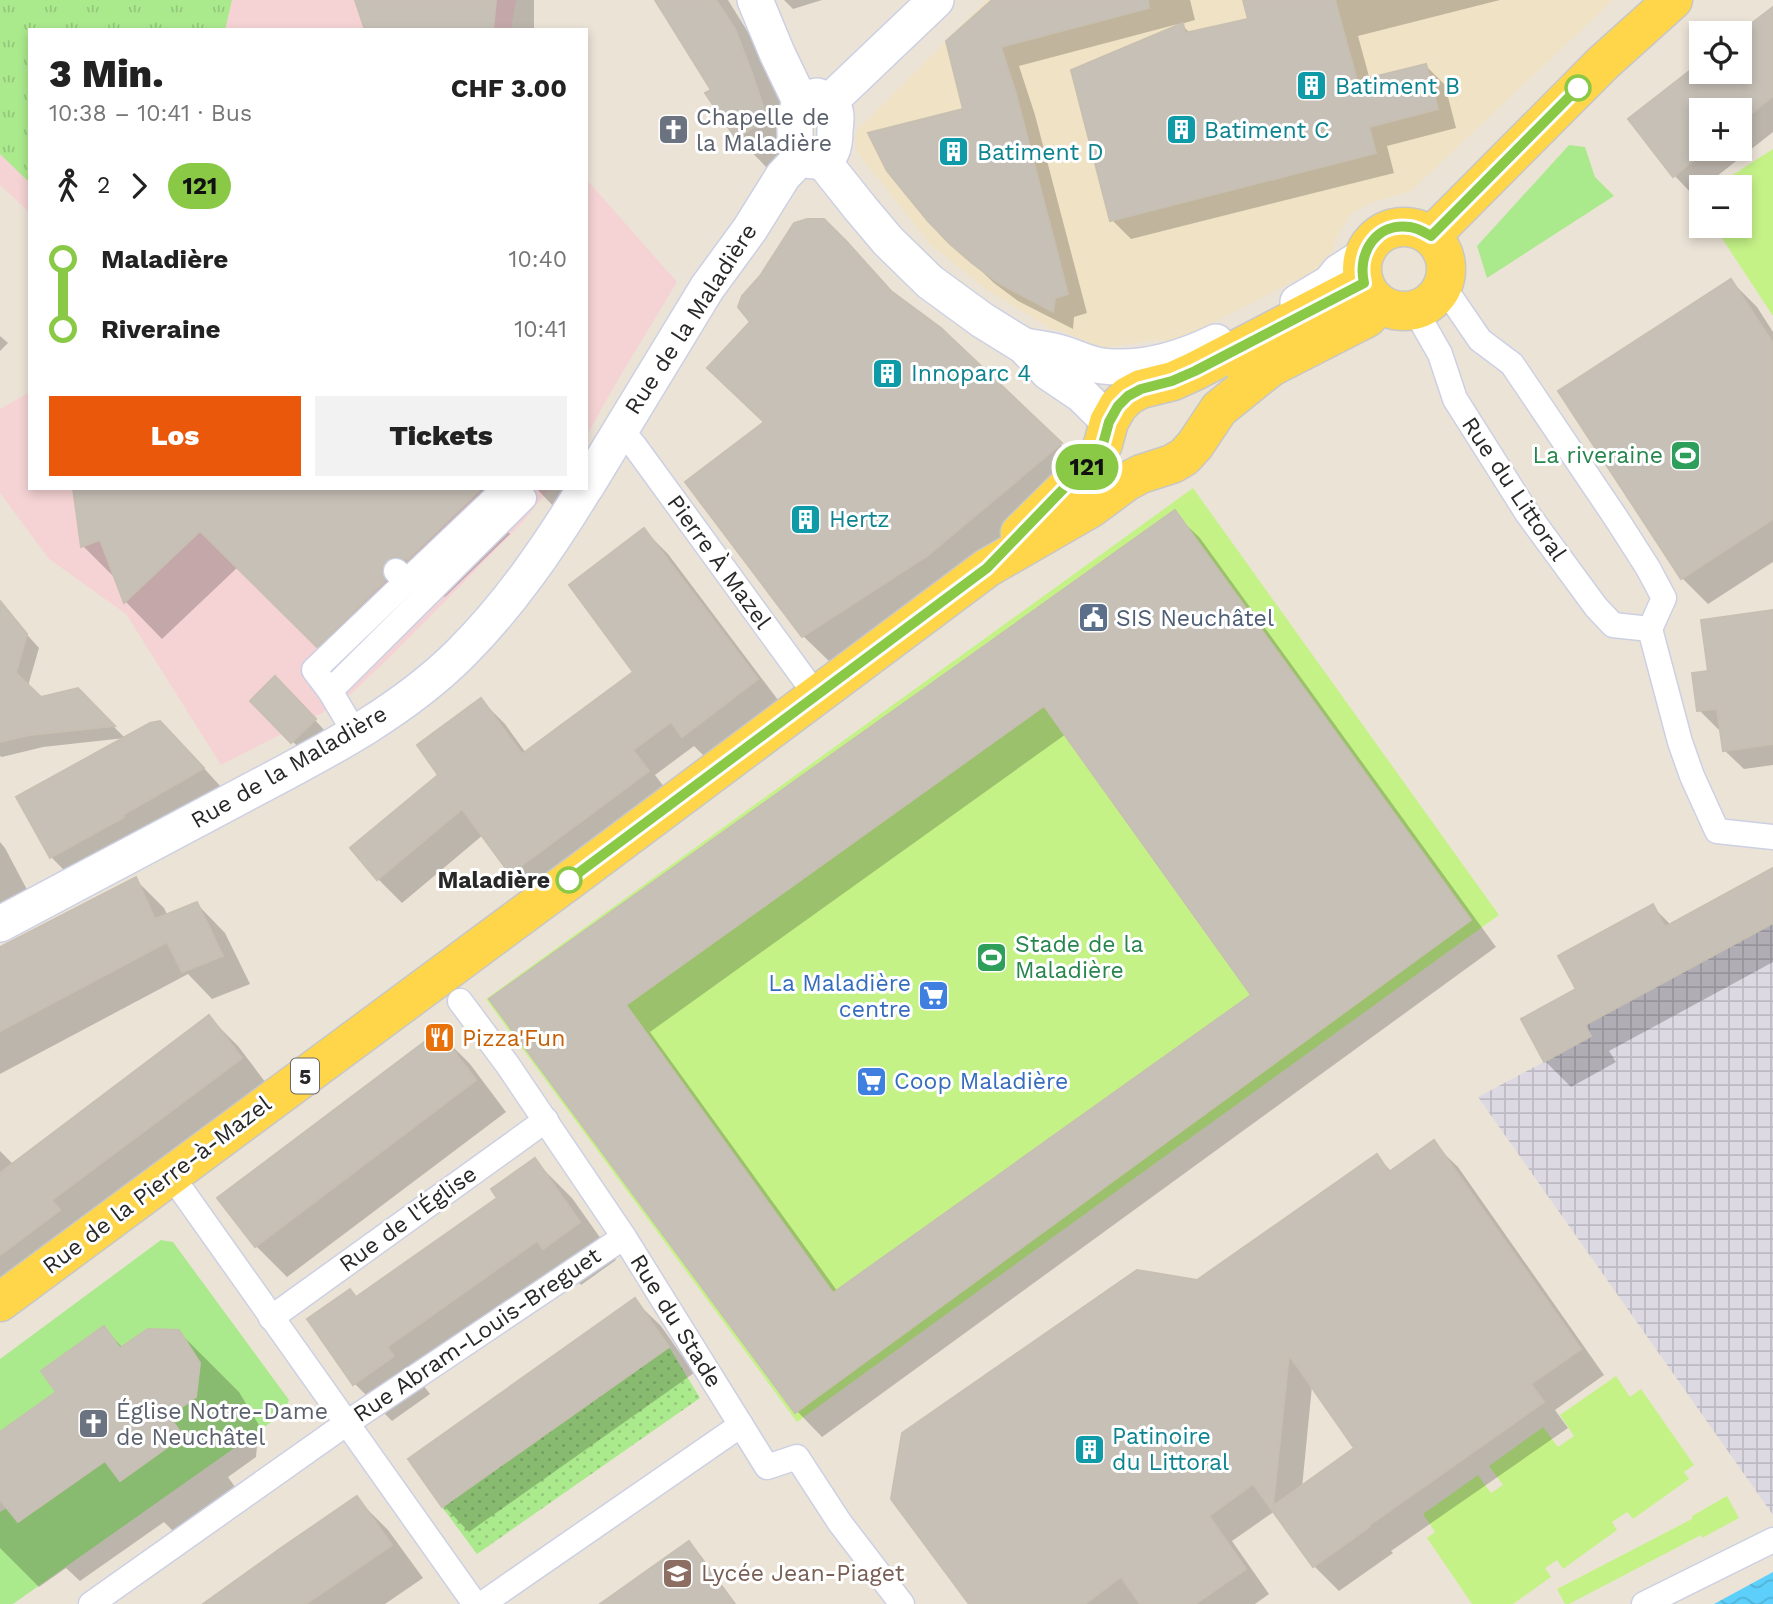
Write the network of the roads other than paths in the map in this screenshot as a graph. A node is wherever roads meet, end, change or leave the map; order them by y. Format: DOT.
graph roads {
  1 [pos="755,0"];
  2 [pos="936,0"];
  3 [pos="1673,0"];
  4 [pos="815,102"];
  5 [pos="812,158"];
  6 [pos="1431,236"];
  7 [pos="1393,288"];
  8 [pos="1285,308"];
  9 [pos="1024,346"];
  10 [pos="1226,355"];
  11 [pos="1271,367"];
  12 [pos="1109,422"];
  13 [pos="621,430"];
  14 [pos="588,484"];
  15 [pos="503,490"];
  16 [pos="513,490"];
  17 [pos="584,490"];
  18 [pos="987,568"];
  19 [pos="1650,629"];
  20 [pos="330,691"];
  21 [pos="816,695"];
  22 [pos="355,733"];
  23 [pos="1773,837"];
  24 [pos="0,924"];
  25 [pos="460,1001"];
  26 [pos="546,1120"];
  27 [pos="170,1175"];
  28 [pos="624,1237"];
  29 [pos="0,1301"];
  30 [pos="271,1318"];
  31 [pos="347,1423"];
  32 [pos="741,1425"];
  33 [pos="1773,1539"];
  34 [pos="91,1604"];
  35 [pos="475,1604"];
  36 [pos="482,1604"];
  37 [pos="902,1604"];
  38 [pos="1644,1604"];
  1 -- 4 [label="street"];
  2 -- 4 [label="street"];
  3 -- 6 [label="main road"];
  4 -- 5 [label="street"];
  5 -- 9 [label="street"];
  5 -- 13 [label="street, Rue de la Maladière"];
  6 -- 7 [label="main road"];
  6 -- 7 [label="main road"];
  7 -- 8 [label="street"];
  7 -- 10 [label="main road, Rue de la Pierre-à-Mazel / 5"];
  7 -- 11 [label="main road, Rue de la Pierre-à-Mazel"];
  7 -- 19 [label="street, Rue du Littoral"];
  7 -- 19 [label="street"];
  8 -- 9 [label="street"];
  8 -- 10 [label="street"];
  9 -- 12 [label="street"];
  10 -- 12 [label="main road, Rue de la Pierre-à-Mazel / 5"];
  11 -- 12 [label="main road, Rue de la Pierre-à-Mazel"];
  11 -- 18 [label="main road, Rue de la Pierre-à-Mazel / 5"];
  12 -- 18 [label="main road, Rue de la Pierre-à-Mazel / 5"];
  13 -- 14 [label="street, Rue de la Maladière"];
  13 -- 21 [label="street, Pierre À Mazel"];
  15 -- 20 [label="street"];
  16 -- 20 [label="street"];
  17 -- 22 [label="street, Rue de la Maladière"];
  18 -- 21 [label="main road, Rue de la Pierre-à-Mazel / 5"];
  19 -- 23 [label="street"];
  20 -- 22 [label="street"];
  21 -- 27 [label="main road, Rue de la Pierre-à-Mazel / 5"];
  22 -- 24 [label="street, Rue de la Maladière"];
  25 -- 26 [label="street, Rue du Stade"];
  26 -- 28 [label="street, Rue du Stade"];
  26 -- 30 [label="street, Rue de l'Église"];
  27 -- 29 [label="main road, Rue de la Pierre-à-Mazel / 5"];
  27 -- 30 [label="street"];
  28 -- 31 [label="street, Rue Abram-Louis-Breguet"];
  28 -- 32 [label="street, Rue du Stade"];
  30 -- 31 [label="street"];
  31 -- 34 [label="street, Rue Abram-Louis-Breguet"];
  31 -- 35 [label="street"];
  32 -- 36 [label="street"];
  32 -- 37 [label="street, Rue du Stade"];
  33 -- 38 [label="street"];
}
